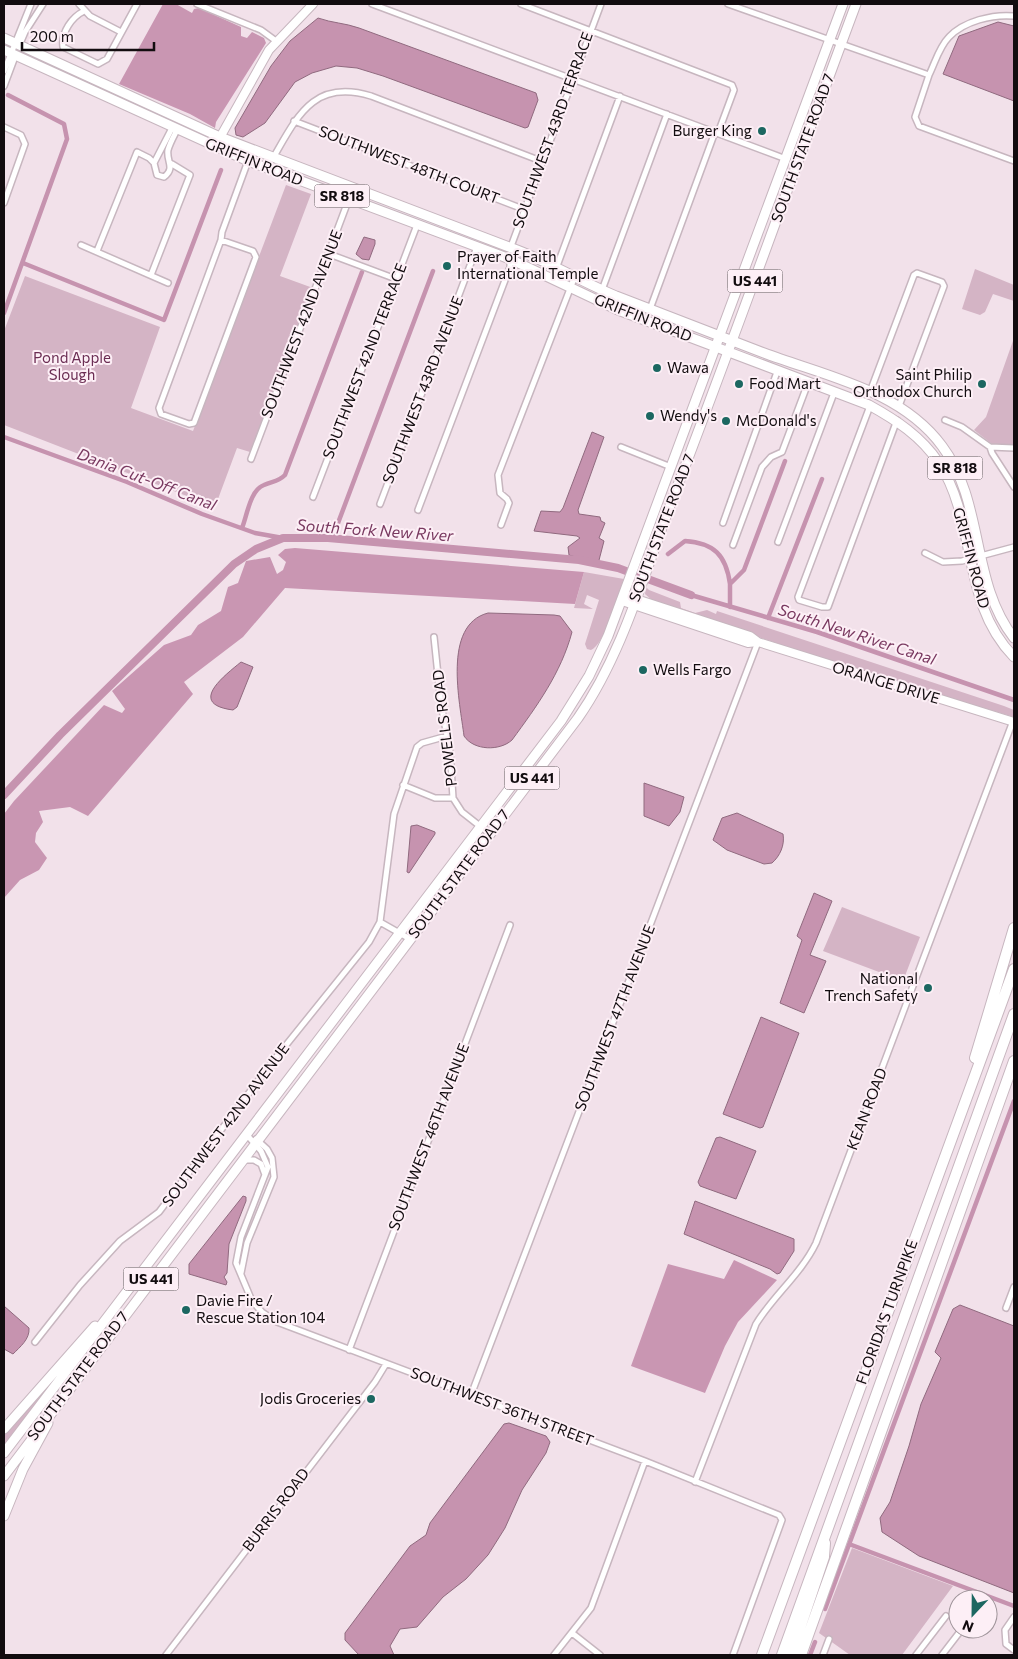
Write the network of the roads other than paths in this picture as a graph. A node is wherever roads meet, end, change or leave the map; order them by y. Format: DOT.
graph roads {
  1 [pos="32,4"];
  2 [pos="43,4"];
  3 [pos="79,4"];
  4 [pos="137,4"];
  5 [pos="200,4"];
  6 [pos="313,4"];
  7 [pos="372,4"];
  8 [pos="521,4"];
  9 [pos="600,4"];
  10 [pos="728,4"];
  11 [pos="843,4"];
  12 [pos="856,4"];
  13 [pos="84,10"];
  14 [pos="1014,16"];
  15 [pos="590,30"];
  16 [pos="122,32"];
  17 [pos="4,38"];
  18 [pos="276,41"];
  19 [pos="829,41"];
  20 [pos="17,44"];
  21 [pos="840,46"];
  22 [pos="10,52"];
  23 [pos="4,71"];
  24 [pos="929,75"];
  25 [pos="572,78"];
  26 [pos="4,86"];
  27 [pos="620,96"];
  28 [pos="668,114"];
  29 [pos="294,121"];
  30 [pos="4,127"];
  31 [pos="175,129"];
  32 [pos="716,133"];
  33 [pos="220,137"];
  34 [pos="791,144"];
  35 [pos="216,147"];
  36 [pos="159,156"];
  37 [pos="149,158"];
  38 [pos="273,158"];
  39 [pos="786,159"];
  40 [pos="541,160"];
  41 [pos="248,161"];
  42 [pos="1014,161"];
  43 [pos="798,162"];
  44 [pos="172,164"];
  45 [pos="154,166"];
  46 [pos="177,170"];
  47 [pos="168,173"];
  48 [pos="792,178"];
  49 [pos="353,188"];
  50 [pos="349,199"];
  51 [pos="4,203"];
  52 [pos="523,209"];
  53 [pos="417,225"];
  54 [pos="221,240"];
  55 [pos="81,245"];
  56 [pos="477,247"];
  57 [pos="510,247"];
  58 [pos="97,252"];
  59 [pos="328,254"];
  60 [pos="510,258"];
  61 [pos="557,266"];
  62 [pos="151,275"];
  63 [pos="575,276"];
  64 [pos="396,279"];
  65 [pos="168,283"];
  66 [pos="570,287"];
  67 [pos="602,290"];
  68 [pos="650,309"];
  69 [pos="721,337"];
  70 [pos="732,341"];
  71 [pos="717,348"];
  72 [pos="728,352"];
  73 [pos="777,372"];
  74 [pos="808,382"];
  75 [pos="870,392"];
  76 [pos="834,393"];
  77 [pos="870,406"];
  78 [pos="899,406"];
  79 [pos="897,420"];
  80 [pos="945,420"];
  81 [pos="620,447"];
  82 [pos="990,447"];
  83 [pos="1014,448"];
  84 [pos="251,459"];
  85 [pos="672,467"];
  86 [pos="1014,487"];
  87 [pos="676,490"];
  88 [pos="314,497"];
  89 [pos="380,504"];
  90 [pos="418,510"];
  91 [pos="723,523"];
  92 [pos="501,525"];
  93 [pos="778,542"];
  94 [pos="733,545"];
  95 [pos="1014,547"];
  96 [pos="925,552"];
  97 [pos="981,556"];
  98 [pos="970,560"];
  99 [pos="623,598"];
  100 [pos="634,602"];
  101 [pos="703,620"];
  102 [pos="691,624"];
  103 [pos="434,637"];
  104 [pos="1014,638"];
  105 [pos="758,642"];
  106 [pos="1014,657"];
  107 [pos="569,710"];
  108 [pos="1014,722"];
  109 [pos="567,732"];
  110 [pos="447,736"];
  111 [pos="403,785"];
  112 [pos="453,798"];
  113 [pos="481,827"];
  114 [pos="490,834"];
  115 [pos="380,922"];
  116 [pos="510,924"];
  117 [pos="1014,928"];
  118 [pos="401,932"];
  119 [pos="410,939"];
  120 [pos="1014,969"];
  121 [pos="1014,1014"];
  122 [pos="331,1023"];
  123 [pos="330,1044"];
  124 [pos="1014,1061"];
  125 [pos="965,1098"];
  126 [pos="247,1135"];
  127 [pos="256,1142"];
  128 [pos="242,1160"];
  129 [pos="266,1178"];
  130 [pos="249,1218"];
  131 [pos="252,1230"];
  132 [pos="241,1274"];
  133 [pos="134,1284"];
  134 [pos="1014,1287"];
  135 [pos="1006,1308"];
  136 [pos="35,1342"];
  137 [pos="349,1350"];
  138 [pos="386,1364"];
  139 [pos="471,1394"];
  140 [pos="61,1398"];
  141 [pos="4,1429"];
  142 [pos="4,1453"];
  143 [pos="645,1461"];
  144 [pos="4,1476"];
  145 [pos="695,1482"];
  146 [pos="4,1516"];
  147 [pos="826,1532"];
  148 [pos="784,1593"];
  149 [pos="946,1616"];
  150 [pos="1014,1617"];
  151 [pos="572,1633"];
  152 [pos="954,1639"];
  153 [pos="829,1640"];
  154 [pos="1014,1650"];
  155 [pos="166,1655"];
  156 [pos="554,1655"];
  157 [pos="600,1655"];
  158 [pos="733,1655"];
  159 [pos="755,1655"];
  160 [pos="762,1655"];
  161 [pos="782,1655"];
  162 [pos="791,1655"];
  163 [pos="802,1655"];
  164 [pos="823,1655"];
  165 [pos="916,1655"];
  166 [pos="942,1655"];
  1 -- 20 [label="street"];
  2 -- 20 [label="street"];
  3 -- 13 [label="street"];
  4 -- 16 [label="street"];
  5 -- 18 [label="street"];
  6 -- 18 [label="street"];
  7 -- 25 [label="street"];
  8 -- 15 [label="street"];
  9 -- 15 [label="street, SOUTHWEST 43RD TERRACE"];
  10 -- 19 [label="street"];
  11 -- 19 [label="main road, SOUTH STATE ROAD 7 / US 441"];
  12 -- 21 [label="main road, SOUTH STATE ROAD 7 / US 441"];
  13 -- 16 [label="street"];
  13 -- 16 [label="street"];
  14 -- 24 [label="street"];
  15 -- 25 [label="street, SOUTHWEST 43RD TERRACE"];
  15 -- 32 [label="street"];
  17 -- 20 [label="main road, GRIFFIN ROAD / SR 818"];
  18 -- 33 [label="street"];
  19 -- 21 [label="street"];
  19 -- 34 [label="main road, SOUTH STATE ROAD 7 / US 441"];
  20 -- 22 [label="street"];
  20 -- 33 [label="main road, GRIFFIN ROAD / SR 818"];
  21 -- 24 [label="street"];
  21 -- 43 [label="main road, SOUTH STATE ROAD 7 / US 441"];
  22 -- 23 [label="street"];
  22 -- 26 [label="street"];
  22 -- 31 [label="main road, GRIFFIN ROAD / SR 818"];
  24 -- 42 [label="street"];
  25 -- 27 [label="street"];
  25 -- 40 [label="street, SOUTHWEST 43RD TERRACE"];
  27 -- 28 [label="street"];
  27 -- 61 [label="street"];
  28 -- 32 [label="street"];
  28 -- 67 [label="street"];
  29 -- 38 [label="street"];
  29 -- 40 [label="street"];
  29 -- 52 [label="street, SOUTHWEST 48TH COURT"];
  30 -- 51 [label="street"];
  31 -- 35 [label="main road, GRIFFIN ROAD / SR 818"];
  31 -- 36 [label="street"];
  31 -- 44 [label="street"];
  32 -- 39 [label="street"];
  32 -- 68 [label="street"];
  33 -- 35 [label="street"];
  33 -- 38 [label="main road, GRIFFIN ROAD / SR 818"];
  34 -- 39 [label="main road, SOUTH STATE ROAD 7 / US 441"];
  34 -- 43 [label="main road"];
  35 -- 41 [label="main road, GRIFFIN ROAD / SR 818"];
  36 -- 37 [label="street"];
  36 -- 45 [label="street"];
  37 -- 45 [label="street"];
  37 -- 58 [label="street"];
  38 -- 49 [label="main road, GRIFFIN ROAD / SR 818"];
  39 -- 48 [label="main road"];
  39 -- 69 [label="main road, SOUTH STATE ROAD 7 / US 441"];
  40 -- 52 [label="street, SOUTHWEST 43RD TERRACE"];
  41 -- 50 [label="main road, GRIFFIN ROAD / SR 818"];
  41 -- 54 [label="street"];
  43 -- 48 [label="main road, SOUTH STATE ROAD 7 / US 441"];
  44 -- 46 [label="street"];
  44 -- 47 [label="street"];
  45 -- 47 [label="street"];
  46 -- 47 [label="street"];
  46 -- 62 [label="street"];
  48 -- 70 [label="main road, SOUTH STATE ROAD 7 / US 441"];
  49 -- 50 [label="street, SOUTHWEST 42ND AVENUE"];
  49 -- 57 [label="main road, GRIFFIN ROAD / SR 818"];
  50 -- 53 [label="main road, GRIFFIN ROAD / SR 818"];
  50 -- 59 [label="street, SOUTHWEST 42ND AVENUE"];
  52 -- 57 [label="street, SOUTHWEST 43RD TERRACE"];
  53 -- 56 [label="main road, GRIFFIN ROAD / SR 818"];
  53 -- 64 [label="street, SOUTHWEST 42ND TERRACE"];
  54 -- 54 [label="street"];
  55 -- 58 [label="street"];
  56 -- 60 [label="main road, GRIFFIN ROAD / SR 818"];
  56 -- 89 [label="street, SOUTHWEST 43RD AVENUE"];
  57 -- 60 [label="street, SOUTHWEST 43RD TERRACE"];
  57 -- 61 [label="main road, GRIFFIN ROAD / SR 818"];
  58 -- 62 [label="street"];
  59 -- 64 [label="street"];
  59 -- 84 [label="street, SOUTHWEST 42ND AVENUE"];
  60 -- 66 [label="main road, GRIFFIN ROAD / SR 818"];
  60 -- 90 [label="street, SOUTHWEST 43RD TERRACE"];
  61 -- 63 [label="main road, GRIFFIN ROAD / SR 818"];
  62 -- 65 [label="street"];
  63 -- 66 [label="street"];
  63 -- 67 [label="main road, GRIFFIN ROAD / SR 818"];
  64 -- 88 [label="street, SOUTHWEST 42ND TERRACE"];
  66 -- 71 [label="main road, GRIFFIN ROAD / SR 818"];
  66 -- 92 [label="street"];
  67 -- 68 [label="main road, GRIFFIN ROAD / SR 818"];
  68 -- 69 [label="main road, GRIFFIN ROAD / SR 818"];
  69 -- 70 [label="main road, GRIFFIN ROAD / SR 818"];
  69 -- 71 [label="main road, SOUTH STATE ROAD 7 / US 441"];
  70 -- 72 [label="main road, SOUTH STATE ROAD 7 / US 441"];
  70 -- 75 [label="main road, GRIFFIN ROAD / SR 818"];
  71 -- 72 [label="main road, GRIFFIN ROAD / SR 818"];
  71 -- 85 [label="main road, SOUTH STATE ROAD 7 / US 441"];
  72 -- 73 [label="main road, GRIFFIN ROAD / SR 818"];
  72 -- 87 [label="main road, SOUTH STATE ROAD 7 / US 441"];
  73 -- 74 [label="main road, GRIFFIN ROAD / SR 818"];
  73 -- 91 [label="street"];
  74 -- 76 [label="main road, GRIFFIN ROAD / SR 818"];
  74 -- 94 [label="street"];
  75 -- 78 [label="main road, GRIFFIN ROAD / SR 818"];
  75 -- 78 [label="street"];
  76 -- 77 [label="main road, GRIFFIN ROAD / SR 818"];
  76 -- 93 [label="street"];
  77 -- 79 [label="main road, GRIFFIN ROAD / SR 818"];
  77 -- 79 [label="street"];
  78 -- 97 [label="main road, GRIFFIN ROAD / SR 818"];
  79 -- 98 [label="main road, GRIFFIN ROAD / SR 818"];
  80 -- 82 [label="street"];
  81 -- 85 [label="street"];
  82 -- 83 [label="street"];
  82 -- 86 [label="street"];
  85 -- 87 [label="main road"];
  85 -- 99 [label="main road, SOUTH STATE ROAD 7 / US 441"];
  87 -- 100 [label="main road, SOUTH STATE ROAD 7 / US 441"];
  95 -- 97 [label="street"];
  96 -- 98 [label="street"];
  97 -- 98 [label="street"];
  97 -- 104 [label="main road, GRIFFIN ROAD / SR 818"];
  98 -- 106 [label="main road, GRIFFIN ROAD / SR 818"];
  99 -- 100 [label="street, ORANGE DRIVE"];
  99 -- 107 [label="main road, SOUTH STATE ROAD 7 / US 441"];
  100 -- 101 [label="street, ORANGE DRIVE"];
  100 -- 102 [label="street, ORANGE DRIVE"];
  100 -- 109 [label="main road, SOUTH STATE ROAD 7 / US 441"];
  101 -- 102 [label="street"];
  101 -- 105 [label="street, ORANGE DRIVE"];
  102 -- 105 [label="street, ORANGE DRIVE"];
  103 -- 110 [label="street, POWELLS ROAD"];
  105 -- 108 [label="street, ORANGE DRIVE"];
  105 -- 139 [label="street, SOUTHWEST 47TH AVENUE"];
  107 -- 109 [label="main road"];
  107 -- 113 [label="main road, SOUTH STATE ROAD 7 / US 441"];
  108 -- 145 [label="street, KEAN ROAD"];
  109 -- 114 [label="main road, SOUTH STATE ROAD 7 / US 441"];
  110 -- 111 [label="street"];
  110 -- 112 [label="street, POWELLS ROAD"];
  111 -- 112 [label="street"];
  111 -- 115 [label="street"];
  112 -- 113 [label="street, POWELLS ROAD"];
  113 -- 114 [label="street, POWELLS ROAD"];
  113 -- 118 [label="main road, SOUTH STATE ROAD 7 / US 441"];
  114 -- 119 [label="main road, SOUTH STATE ROAD 7 / US 441"];
  115 -- 118 [label="street"];
  115 -- 136 [label="street, SOUTHWEST 42ND AVENUE"];
  116 -- 137 [label="street, SOUTHWEST 46TH AVENUE"];
  117 -- 125 [label="highway"];
  118 -- 119 [label="street"];
  118 -- 122 [label="main road, SOUTH STATE ROAD 7 / US 441"];
  119 -- 123 [label="main road, SOUTH STATE ROAD 7 / US 441"];
  120 -- 125 [label="highway, FLORIDA'S TURNPIKE"];
  121 -- 147 [label="highway, FLORIDA'S TURNPIKE"];
  122 -- 123 [label="main road"];
  122 -- 126 [label="main road, SOUTH STATE ROAD 7 / US 441"];
  123 -- 127 [label="main road, SOUTH STATE ROAD 7 / US 441"];
  124 -- 163 [label="highway"];
  125 -- 148 [label="highway, FLORIDA'S TURNPIKE"];
  126 -- 127 [label="street"];
  126 -- 133 [label="main road, SOUTH STATE ROAD 7 / US 441"];
  127 -- 128 [label="main road, SOUTH STATE ROAD 7 / US 441"];
  127 -- 129 [label="street"];
  127 -- 131 [label="street"];
  128 -- 129 [label="street"];
  128 -- 140 [label="main road, SOUTH STATE ROAD 7 / US 441"];
  129 -- 130 [label="street, SOUTHWEST 36TH STREET"];
  130 -- 131 [label="street"];
  130 -- 132 [label="street, SOUTHWEST 36TH STREET"];
  131 -- 132 [label="street"];
  132 -- 137 [label="street, SOUTHWEST 36TH STREET"];
  133 -- 141 [label="main road"];
  133 -- 142 [label="main road, SOUTH STATE ROAD 7 / US 441"];
  134 -- 135 [label="street"];
  137 -- 138 [label="street, SOUTHWEST 36TH STREET"];
  138 -- 139 [label="street, SOUTHWEST 36TH STREET"];
  138 -- 155 [label="street, BURRIS ROAD"];
  139 -- 143 [label="street, SOUTHWEST 36TH STREET"];
  140 -- 144 [label="main road, SOUTH STATE ROAD 7 / US 441"];
  140 -- 146 [label="main road"];
  143 -- 145 [label="street, SOUTHWEST 36TH STREET"];
  143 -- 151 [label="street"];
  145 -- 158 [label="street, SOUTHWEST 36TH STREET"];
  147 -- 161 [label="highway, FLORIDA'S TURNPIKE"];
  147 -- 162 [label="highway"];
  148 -- 159 [label="highway"];
  148 -- 160 [label="highway, FLORIDA'S TURNPIKE"];
  149 -- 165 [label="street"];
  150 -- 154 [label="street"];
  151 -- 156 [label="street"];
  151 -- 157 [label="street"];
  152 -- 166 [label="street"];
  153 -- 164 [label="street"];
}
